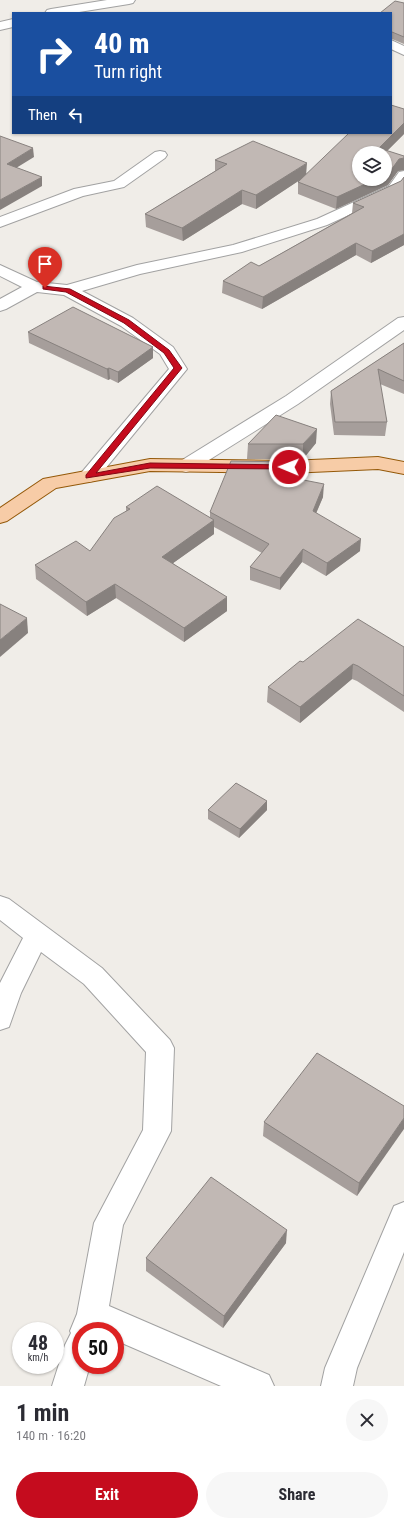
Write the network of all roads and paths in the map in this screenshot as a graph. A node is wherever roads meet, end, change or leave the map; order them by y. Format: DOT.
graph roads {
  1 [pos="129,0"];
  2 [pos="113,1"];
  3 [pos="56,12"];
  4 [pos="12,23"];
  5 [pos="0,26"];
  6 [pos="392,45"];
  7 [pos="404,51"];
  8 [pos="160,154"];
  9 [pos="403,178"];
  10 [pos="0,222"];
  11 [pos="0,270"];
  12 [pos="34,286"];
  13 [pos="68,290"];
  14 [pos="0,306"];
  15 [pos="404,322"];
  16 [pos="186,466"];
  17 [pos="404,468"];
  18 [pos="89,476"];
  19 [pos="1,518"];
  20 [pos="0,906"];
  21 [pos="37,935"];
  22 [pos="4,991"];
  23 [pos="0,1019"];
  24 [pos="404,1216"];
  25 [pos="89,1322"];
  26 [pos="124,1335"];
  27 [pos="72,1373"];
  28 [pos="68,1386"];
  29 [pos="258,1386"];
  30 [pos="337,1386"];
  1 -- 2 [label="street"];
  2 -- 3 [label="street"];
  4 -- 5 [label="street"];
  6 -- 7 [label="street"];
  8 -- 10 [label="street"];
  9 -- 13 [label="street"];
  11 -- 12 [label="street"];
  12 -- 13 [label="street"];
  12 -- 14 [label="street"];
  13 -- 18 [label="street"];
  15 -- 16 [label="street"];
  16 -- 17 [label="main road"];
  16 -- 18 [label="main road"];
  18 -- 19 [label="main road"];
  20 -- 21 [label="street"];
  21 -- 22 [label="street"];
  21 -- 25 [label="street"];
  22 -- 23 [label="street"];
  24 -- 30 [label="street"];
  26 -- 29 [label="street"];
  27 -- 28 [label="street"];
}
